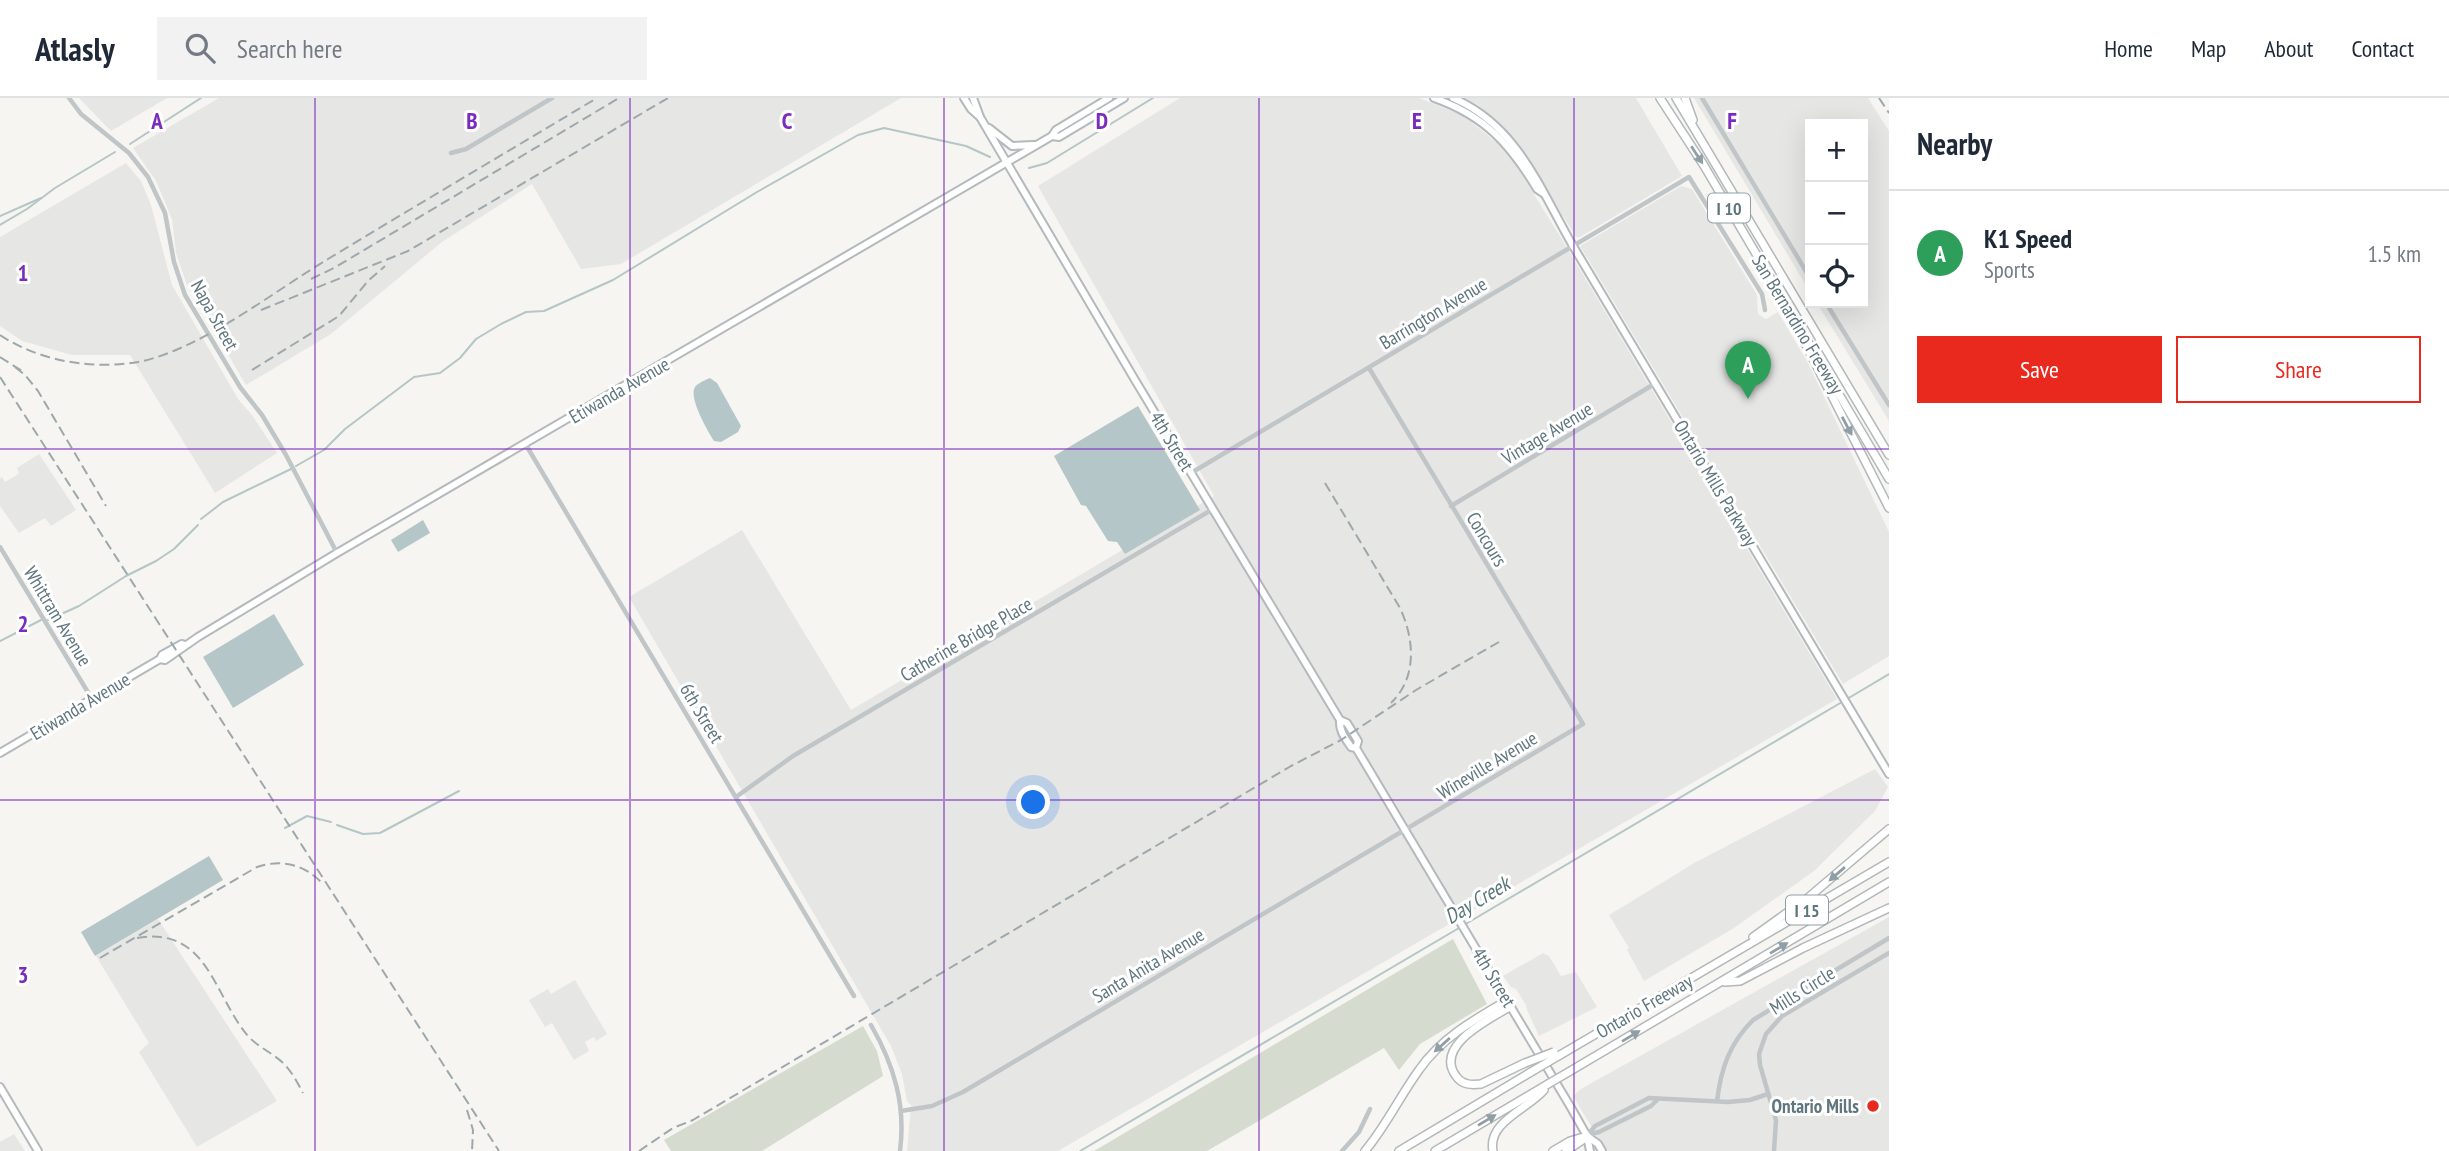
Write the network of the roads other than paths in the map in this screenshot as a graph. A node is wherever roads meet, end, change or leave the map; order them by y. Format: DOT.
graph roads {
  1 [pos="69,98"];
  2 [pos="552,98"];
  3 [pos="964,98"];
  4 [pos="973,98"];
  5 [pos="1109,98"];
  6 [pos="1124,98"];
  7 [pos="1434,98"];
  8 [pos="1452,98"];
  9 [pos="1660,98"];
  10 [pos="1676,98"];
  11 [pos="1685,98"];
  12 [pos="1702,98"];
  13 [pos="980,117"];
  14 [pos="985,125"];
  15 [pos="1695,128"];
  16 [pos="1052,136"];
  17 [pos="1036,145"];
  18 [pos="451,153"];
  19 [pos="1007,162"];
  20 [pos="1542,192"];
  21 [pos="1573,246"];
  22 [pos="1805,270"];
  23 [pos="1828,308"];
  24 [pos="1765,310"];
  25 [pos="1796,320"];
  26 [pos="1369,368"];
  27 [pos="1656,383"];
  28 [pos="1889,405"];
  29 [pos="1876,432"];
  30 [pos="1889,444"];
  31 [pos="526,445"];
  32 [pos="1889,454"];
  33 [pos="1191,473"];
  34 [pos="1889,479"];
  35 [pos="1451,506"];
  36 [pos="1889,508"];
  37 [pos="1213,509"];
  38 [pos="0,547"];
  39 [pos="337,553"];
  40 [pos="92,699"];
  41 [pos="1583,724"];
  42 [pos="0,753"];
  43 [pos="1889,774"];
  44 [pos="736,797"];
  45 [pos="1889,830"];
  46 [pos="1405,831"];
  47 [pos="1889,862"];
  48 [pos="1889,883"];
  49 [pos="1889,908"];
  50 [pos="1889,938"];
  51 [pos="1889,954"];
  52 [pos="1725,959"];
  53 [pos="1720,983"];
  54 [pos="854,996"];
  55 [pos="1510,1003"];
  56 [pos="871,1025"];
  57 [pos="1557,1053"];
  58 [pos="0,1087"];
  59 [pos="1541,1091"];
  60 [pos="1768,1094"];
  61 [pos="1717,1101"];
  62 [pos="1370,1109"];
  63 [pos="901,1111"];
  64 [pos="1587,1136"];
  65 [pos="38,1151"];
  66 [pos="900,1151"];
  67 [pos="1342,1151"];
  68 [pos="1365,1151"];
  69 [pos="1399,1151"];
  70 [pos="1435,1151"];
  71 [pos="1493,1151"];
  72 [pos="1553,1151"];
  73 [pos="1566,1151"];
  74 [pos="1590,1151"];
  75 [pos="1602,1151"];
  76 [pos="1774,1151"];
  1 -- 39 [label="street, Napa Street"];
  2 -- 18 [label="street"];
  3 -- 13 [label="main road"];
  4 -- 13 [label="main road"];
  5 -- 16 [label="main road, Etiwanda Avenue"];
  6 -- 16 [label="main road, Etiwanda Avenue"];
  7 -- 20 [label="main road, Ontario Mills Parkway"];
  8 -- 20 [label="main road, Ontario Mills Parkway"];
  9 -- 25 [label="highway, San Bernardino Freeway / I 10, one-way"];
  10 -- 15 [label="highway, San Bernardino Freeway / I 10"];
  11 -- 15 [label="highway"];
  12 -- 22 [label="street"];
  13 -- 14 [label="main road, 4th Street"];
  14 -- 17 [label="main road"];
  14 -- 19 [label="main road, 4th Street"];
  15 -- 29 [label="highway, San Bernardino Freeway / I 10"];
  16 -- 17 [label="main road, Etiwanda Avenue"];
  17 -- 19 [label="main road, Etiwanda Avenue"];
  19 -- 31 [label="main road, Etiwanda Avenue"];
  19 -- 33 [label="main road, 4th Street"];
  20 -- 21 [label="main road, Ontario Mills Parkway"];
  21 -- 24 [label="street, Barrington Avenue"];
  21 -- 26 [label="street, Barrington Avenue"];
  21 -- 27 [label="main road, Ontario Mills Parkway"];
  23 -- 28 [label="street"];
  25 -- 34 [label="highway, San Bernardino Freeway / I 10"];
  25 -- 36 [label="highway, one-way"];
  26 -- 33 [label="street, Barrington Avenue"];
  26 -- 35 [label="street, Concours"];
  27 -- 35 [label="street, Vintage Avenue"];
  27 -- 43 [label="main road, Ontario Mills Parkway"];
  29 -- 30 [label="highway"];
  29 -- 32 [label="highway, San Bernardino Freeway / I 10"];
  31 -- 39 [label="main road, Etiwanda Avenue"];
  31 -- 44 [label="street, 6th Street"];
  33 -- 37 [label="main road, 4th Street"];
  35 -- 41 [label="street, Concours"];
  37 -- 44 [label="street, Catherine Bridge Place"];
  37 -- 46 [label="main road, 4th Street"];
  38 -- 40 [label="street, Whittram Avenue"];
  39 -- 40 [label="main road, Etiwanda Avenue"];
  40 -- 42 [label="main road, Etiwanda Avenue"];
  41 -- 46 [label="street, Wineville Avenue"];
  44 -- 54 [label="street, 6th Street"];
  45 -- 52 [label="highway, one-way"];
  46 -- 55 [label="main road, 4th Street"];
  46 -- 63 [label="street, Santa Anita Avenue"];
  47 -- 52 [label="highway, Ontario Freeway / I 15"];
  53 -- 48 [label="highway, Ontario Freeway / I 15, one-way"];
  49 -- 53 [label="highway"];
  50 -- 61 [label="street"];
  51 -- 60 [label="street, Mills Circle"];
  52 -- 57 [label="highway, Ontario Freeway / I 15"];
  59 -- 53 [label="highway, Ontario Freeway / I 15, one-way, bridge"];
  55 -- 57 [label="highway, bridge"];
  55 -- 64 [label="main road, 4th Street"];
  55 -- 68 [label="highway, one-way"];
  56 -- 63 [label="street"];
  57 -- 69 [label="highway, Ontario Freeway / I 15, bridge"];
  58 -- 65 [label="main road"];
  70 -- 59 [label="highway, Ontario Freeway / I 15, one-way"];
  59 -- 71 [label="highway"];
  60 -- 61 [label="street"];
  60 -- 76 [label="street, Mills Circle"];
  61 -- 64 [label="street"];
  62 -- 67 [label="street"];
  63 -- 66 [label="street"];
  64 -- 72 [label="highway"];
  64 -- 73 [label="highway"];
  64 -- 74 [label="main road, 4th Street"];
  64 -- 75 [label="main road, 4th Street"];
}
